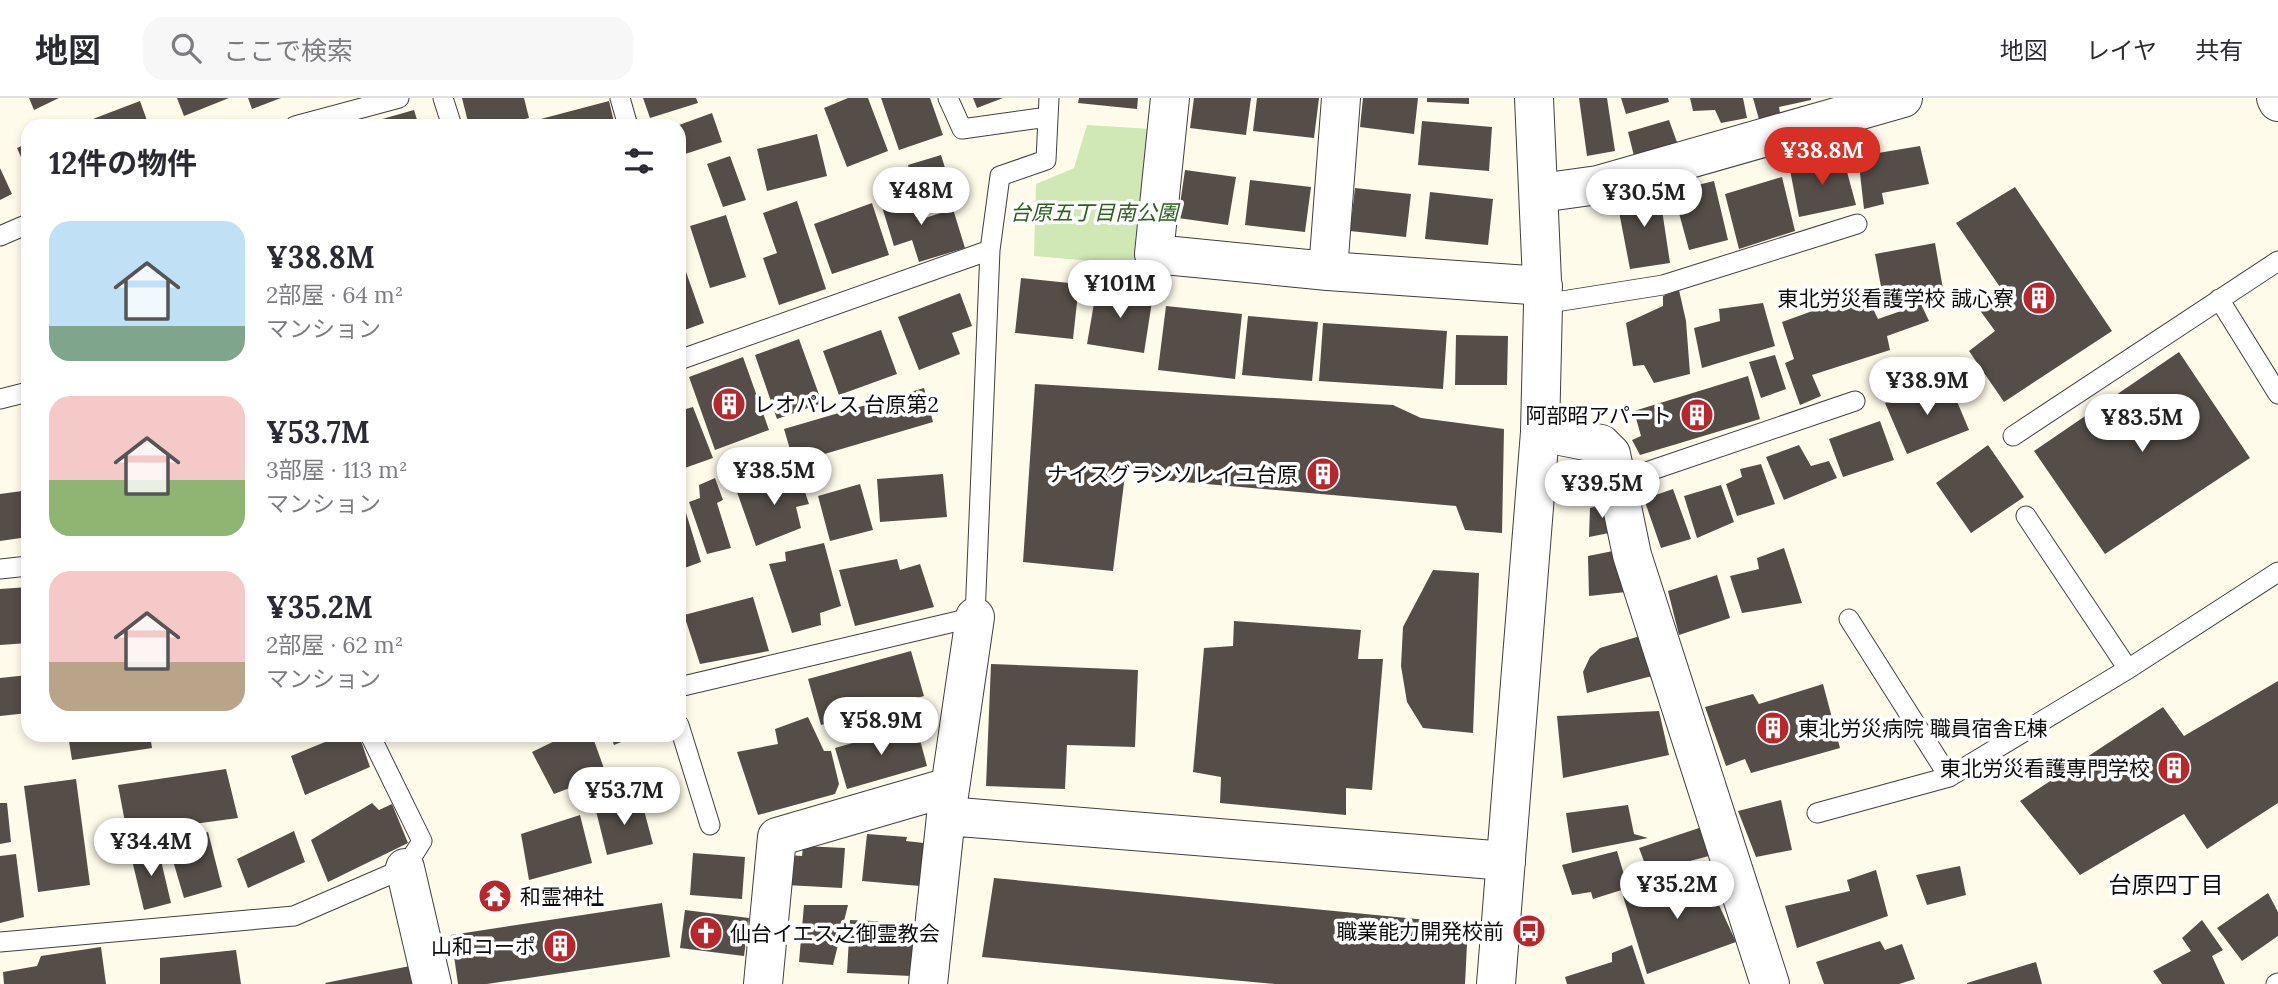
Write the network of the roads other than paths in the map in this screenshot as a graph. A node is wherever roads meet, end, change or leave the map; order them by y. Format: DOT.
graph roads {
  1 [pos="400,98"];
  2 [pos="443,98"];
  3 [pos="620,98"];
  4 [pos="948,98"];
  5 [pos="1170,98"];
  6 [pos="1341,98"];
  7 [pos="1534,98"];
  8 [pos="1903,98"];
  9 [pos="1048,107"];
  10 [pos="321,119"];
  11 [pos="450,119"];
  12 [pos="626,119"];
  13 [pos="1540,193"];
  14 [pos="1857,224"];
  15 [pos="21,227"];
  16 [pos="0,236"];
  17 [pos="990,250"];
  18 [pos="2278,261"];
  19 [pos="1328,271"];
  20 [pos="1543,295"];
  21 [pos="2219,299"];
  22 [pos="686,358"];
  23 [pos="21,394"];
  24 [pos="2278,394"];
  25 [pos="0,399"];
  26 [pos="1855,401"];
  27 [pos="1540,432"];
  28 [pos="2013,436"];
  29 [pos="1617,482"];
  30 [pos="2025,516"];
  31 [pos="21,567"];
  32 [pos="0,569"];
  33 [pos="2278,572"];
  34 [pos="975,617"];
  35 [pos="1849,619"];
  36 [pos="2128,669"];
  37 [pos="686,685"];
  38 [pos="373,742"];
  39 [pos="684,742"];
  40 [pos="1949,777"];
  41 [pos="947,801"];
  42 [pos="1818,813"];
  43 [pos="710,825"];
  44 [pos="1506,861"];
  45 [pos="405,868"];
  46 [pos="0,942"];
  47 [pos="432,984"];
  48 [pos="763,984"];
  49 [pos="928,984"];
  50 [pos="1496,984"];
  51 [pos="1770,984"];
  1 -- 10 [label="lane"];
  2 -- 11 [label="lane"];
  3 -- 12 [label="lane"];
  4 -- 9 [label="lane"];
  5 -- 19 [label="street"];
  6 -- 19 [label="street"];
  7 -- 13 [label="street"];
  8 -- 13 [label="street"];
  9 -- 17 [label="lane"];
  13 -- 20 [label="street"];
  14 -- 20 [label="lane"];
  15 -- 16 [label="lane"];
  17 -- 22 [label="lane"];
  17 -- 34 [label="lane"];
  18 -- 21 [label="lane"];
  19 -- 20 [label="street"];
  20 -- 27 [label="street"];
  21 -- 24 [label="lane"];
  21 -- 28 [label="lane"];
  23 -- 25 [label="lane"];
  26 -- 29 [label="lane"];
  27 -- 29 [label="street"];
  27 -- 44 [label="street"];
  29 -- 51 [label="street"];
  30 -- 36 [label="lane"];
  31 -- 32 [label="lane"];
  33 -- 36 [label="lane"];
  34 -- 37 [label="lane"];
  34 -- 41 [label="street"];
  35 -- 40 [label="lane"];
  36 -- 40 [label="lane"];
  38 -- 45 [label="lane"];
  39 -- 43 [label="lane"];
  40 -- 42 [label="lane"];
  41 -- 44 [label="street"];
  41 -- 48 [label="street"];
  41 -- 49 [label="street"];
  44 -- 50 [label="street"];
  45 -- 46 [label="lane"];
  45 -- 47 [label="street"];
}
